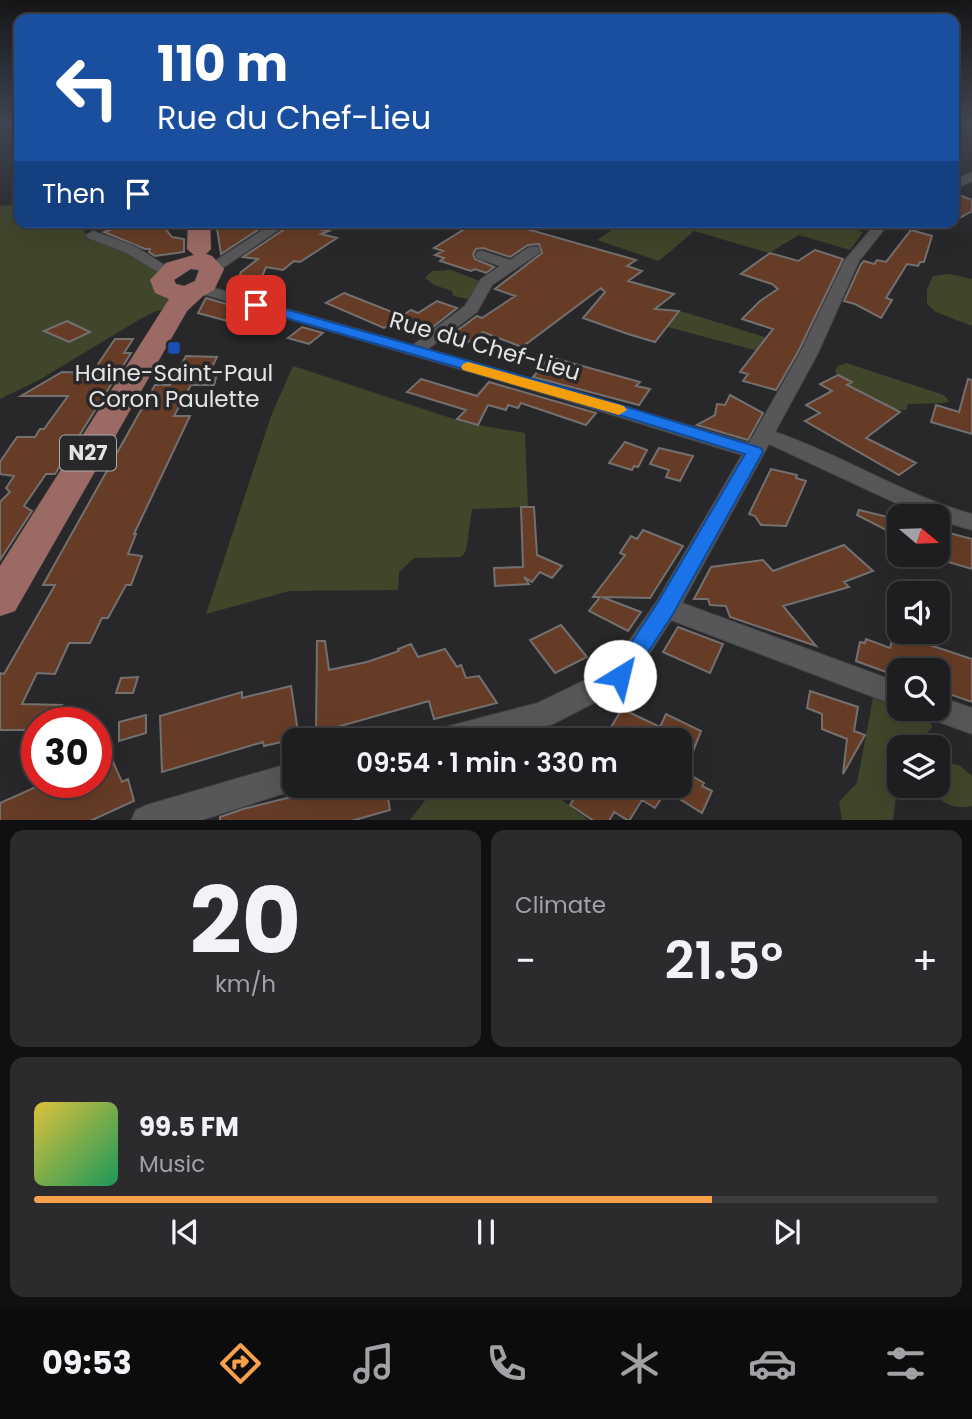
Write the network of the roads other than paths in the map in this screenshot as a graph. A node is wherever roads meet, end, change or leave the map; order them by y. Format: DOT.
graph roads {
  1 [pos="198,228"];
  2 [pos="274,228"];
  3 [pos="878,228"];
  4 [pos="93,235"];
  5 [pos="534,250"];
  6 [pos="482,256"];
  7 [pos="511,265"];
  8 [pos="191,277"];
  9 [pos="415,352"];
  10 [pos="759,444"];
  11 [pos="972,522"];
  12 [pos="0,600"];
  13 [pos="666,608"];
  14 [pos="887,690"];
  15 [pos="950,713"];
  16 [pos="972,721"];
  17 [pos="489,728"];
  18 [pos="282,780"];
  19 [pos="150,820"];
  1 -- 8 [label="main road"];
  2 -- 8 [label="street"];
  3 -- 10 [label="street"];
  4 -- 8 [label="street"];
  5 -- 7 [label="street"];
  6 -- 7 [label="street"];
  7 -- 9 [label="street"];
  8 -- 9 [label="street, Rue du Chef-Lieu"];
  8 -- 12 [label="main road, N27"];
  9 -- 10 [label="street, Rue du Chef-Lieu"];
  10 -- 11 [label="street"];
  10 -- 13 [label="street"];
  13 -- 14 [label="street"];
  13 -- 17 [label="street"];
  15 -- 16 [label="street"];
  18 -- 19 [label="street"];
}
